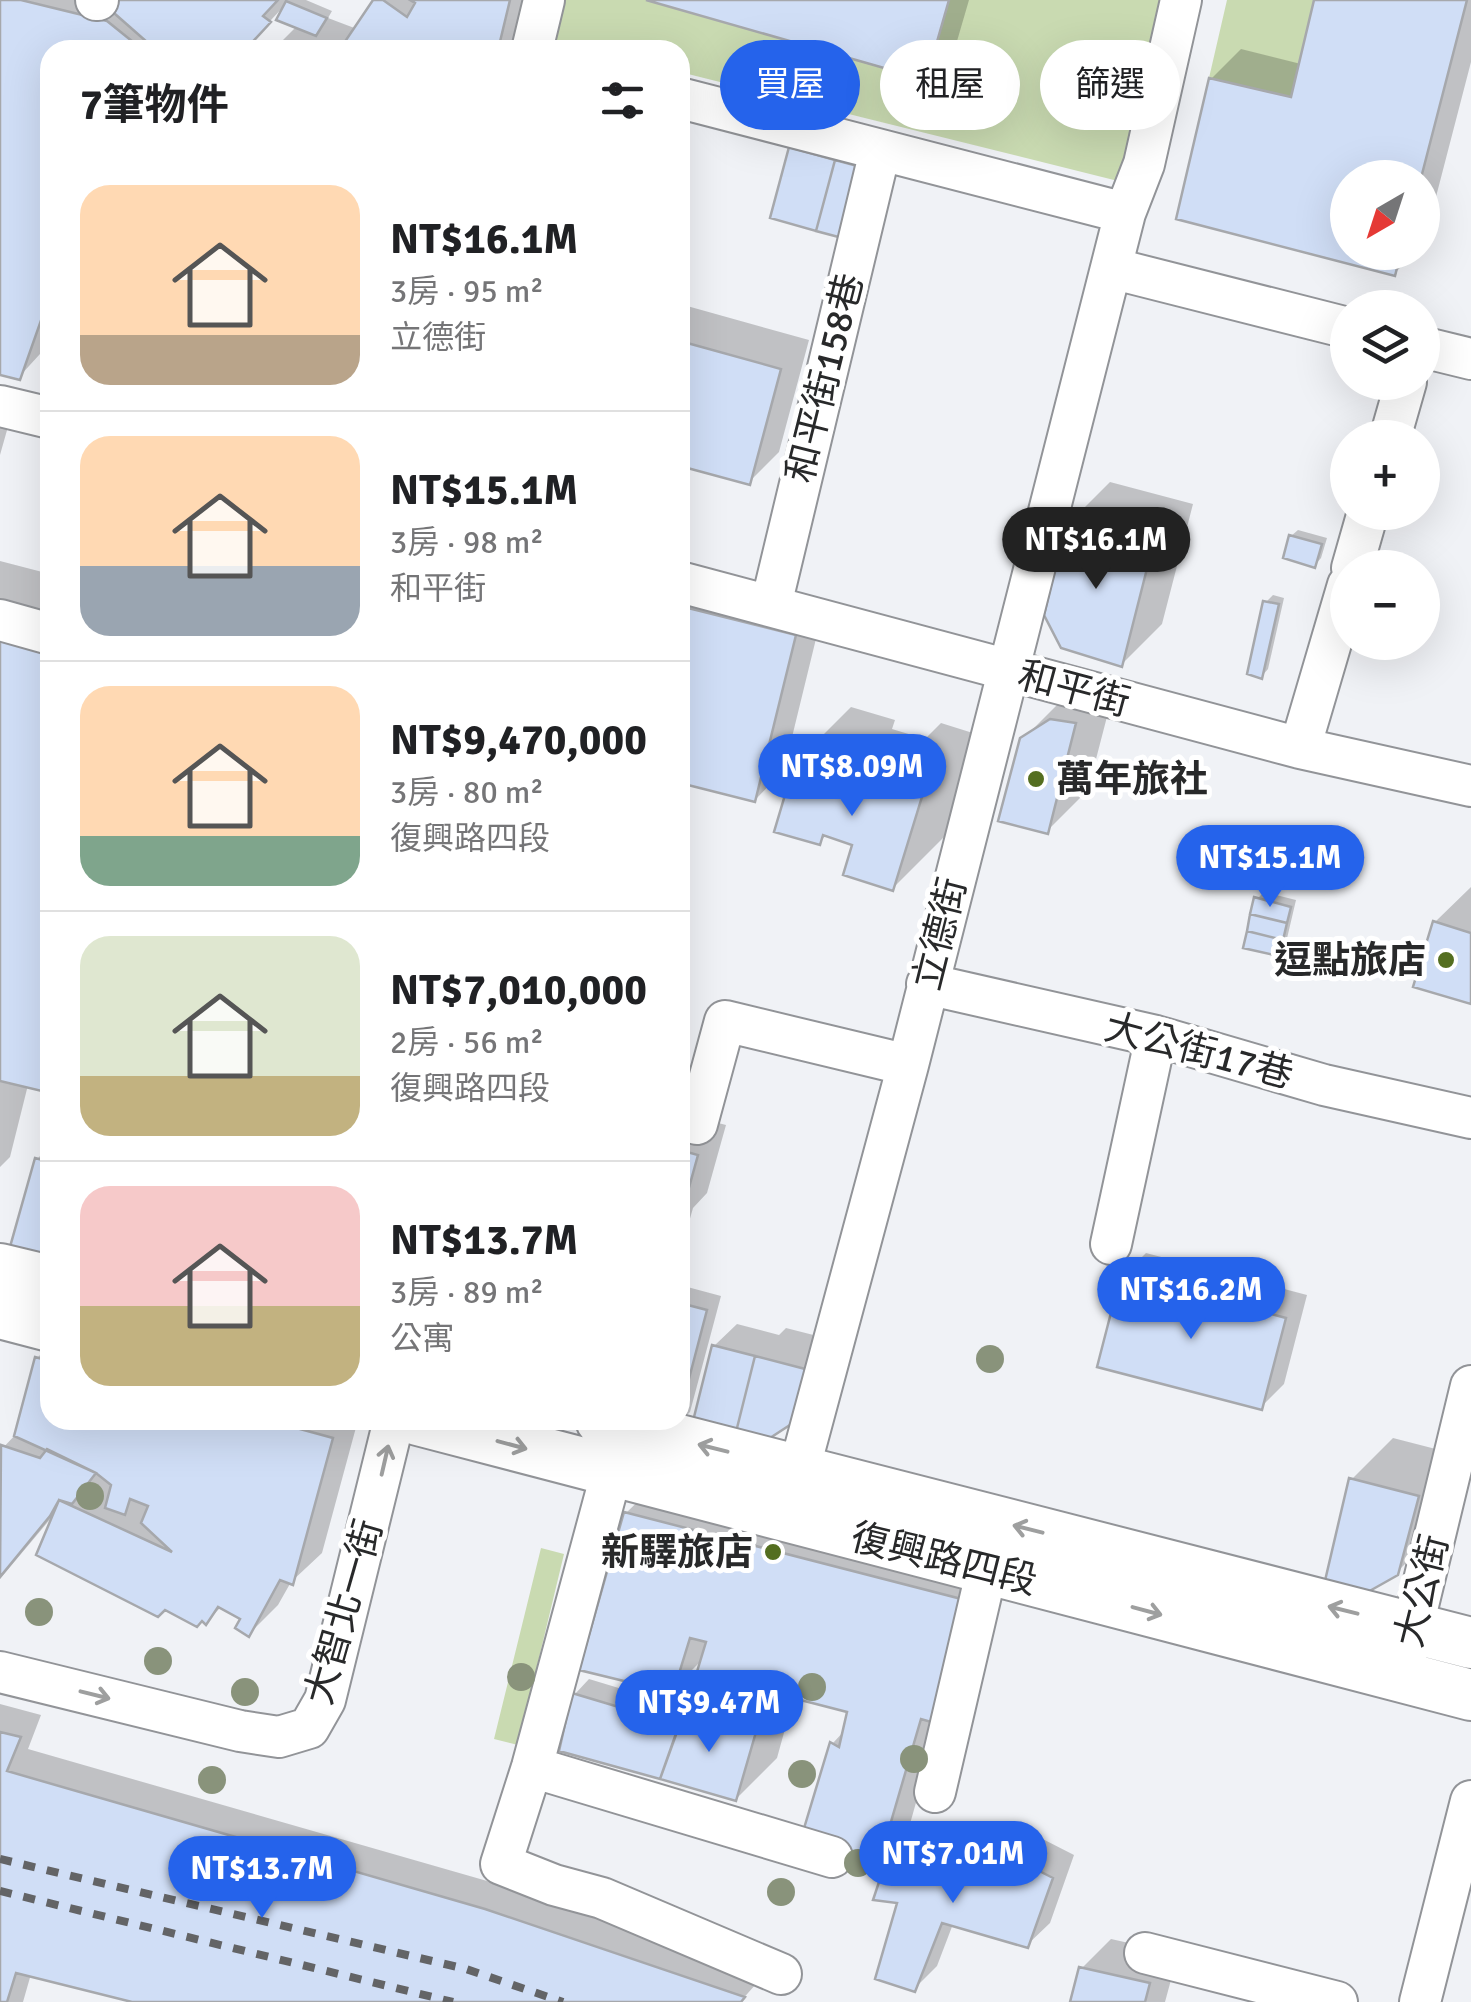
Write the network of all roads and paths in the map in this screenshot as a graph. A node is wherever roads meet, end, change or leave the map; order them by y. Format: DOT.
graph roads {
  1 [pos="544,0"];
  2 [pos="1181,0"];
  3 [pos="534,40"];
  4 [pos="690,101"];
  5 [pos="880,151"];
  6 [pos="1125,213"];
  7 [pos="1111,268"];
  8 [pos="1330,323"];
  9 [pos="1440,351"];
  10 [pos="1471,359"];
  11 [pos="0,406"];
  12 [pos="40,416"];
  13 [pos="690,585"];
  14 [pos="771,605"];
  15 [pos="0,620"];
  16 [pos="40,631"];
  17 [pos="1330,646"];
  18 [pos="1008,672"];
  19 [pos="1300,748"];
  20 [pos="1471,786"];
  21 [pos="927,984"];
  22 [pos="1156,1036"];
  23 [pos="908,1065"];
  24 [pos="1471,1118"];
  25 [pos="690,1122"];
  26 [pos="1111,1244"];
  27 [pos="0,1269"];
  28 [pos="40,1279"];
  29 [pos="0,1313"];
  30 [pos="40,1323"];
  31 [pos="1471,1386"];
  32 [pos="392,1430"];
  33 [pos="456,1430"];
  34 [pos="640,1430"];
  35 [pos="798,1470"];
  36 [pos="612,1471"];
  37 [pos="786,1518"];
  38 [pos="986,1569"];
  39 [pos="1414,1628"];
  40 [pos="1471,1643"];
  41 [pos="0,1672"];
  42 [pos="1400,1678"];
  43 [pos="1471,1695"];
  44 [pos="532,1767"];
  45 [pos="935,1792"];
  46 [pos="1471,1802"];
  47 [pos="832,1857"];
  48 [pos="1145,1953"];
  49 [pos="781,1974"];
  50 [pos="1336,2002"];
  51 [pos="1420,2002"];
  1 -- 3 [label="street"];
  2 -- 6 [label="street, 立德街"];
  4 -- 5 [label="street"];
  5 -- 6 [label="street"];
  5 -- 14 [label="street, 和平街158巷"];
  6 -- 7 [label="street, 立德街"];
  7 -- 8 [label="street"];
  7 -- 18 [label="street, 立德街"];
  9 -- 10 [label="street"];
  11 -- 12 [label="street"];
  13 -- 14 [label="street, 和平街"];
  14 -- 18 [label="street, 和平街"];
  15 -- 16 [label="street"];
  17 -- 19 [label="street"];
  18 -- 19 [label="street, 和平街"];
  18 -- 21 [label="street, 立德街"];
  19 -- 20 [label="street, 和平街"];
  21 -- 22 [label="street, 大公街17巷"];
  21 -- 23 [label="street, 立德街"];
  22 -- 24 [label="street, 大公街17巷"];
  22 -- 26 [label="street"];
  23 -- 25 [label="street"];
  23 -- 35 [label="street, 立德街"];
  27 -- 28 [label="main road"];
  29 -- 30 [label="main road"];
  31 -- 39 [label="street, 大公街"];
  41 -- 32 [label="street, 大智北一街, one-way"];
  33 -- 36 [label="main road, 復興路四段, one-way"];
  35 -- 34 [label="main road, 復興路四段, one-way"];
  35 -- 37 [label="street, 立德街"];
  39 -- 35 [label="main road, 復興路四段, one-way"];
  36 -- 37 [label="main road, 復興路四段"];
  36 -- 44 [label="street"];
  37 -- 38 [label="main road, 復興路四段"];
  38 -- 42 [label="main road, 復興路四段, one-way"];
  38 -- 45 [label="street"];
  39 -- 40 [label="main road, 復興路四段"];
  39 -- 42 [label="street, 大公街"];
  42 -- 43 [label="main road, 復興路四段"];
  44 -- 47 [label="street"];
  44 -- 49 [label="street"];
  46 -- 51 [label="street"];
  48 -- 50 [label="street"];
}
